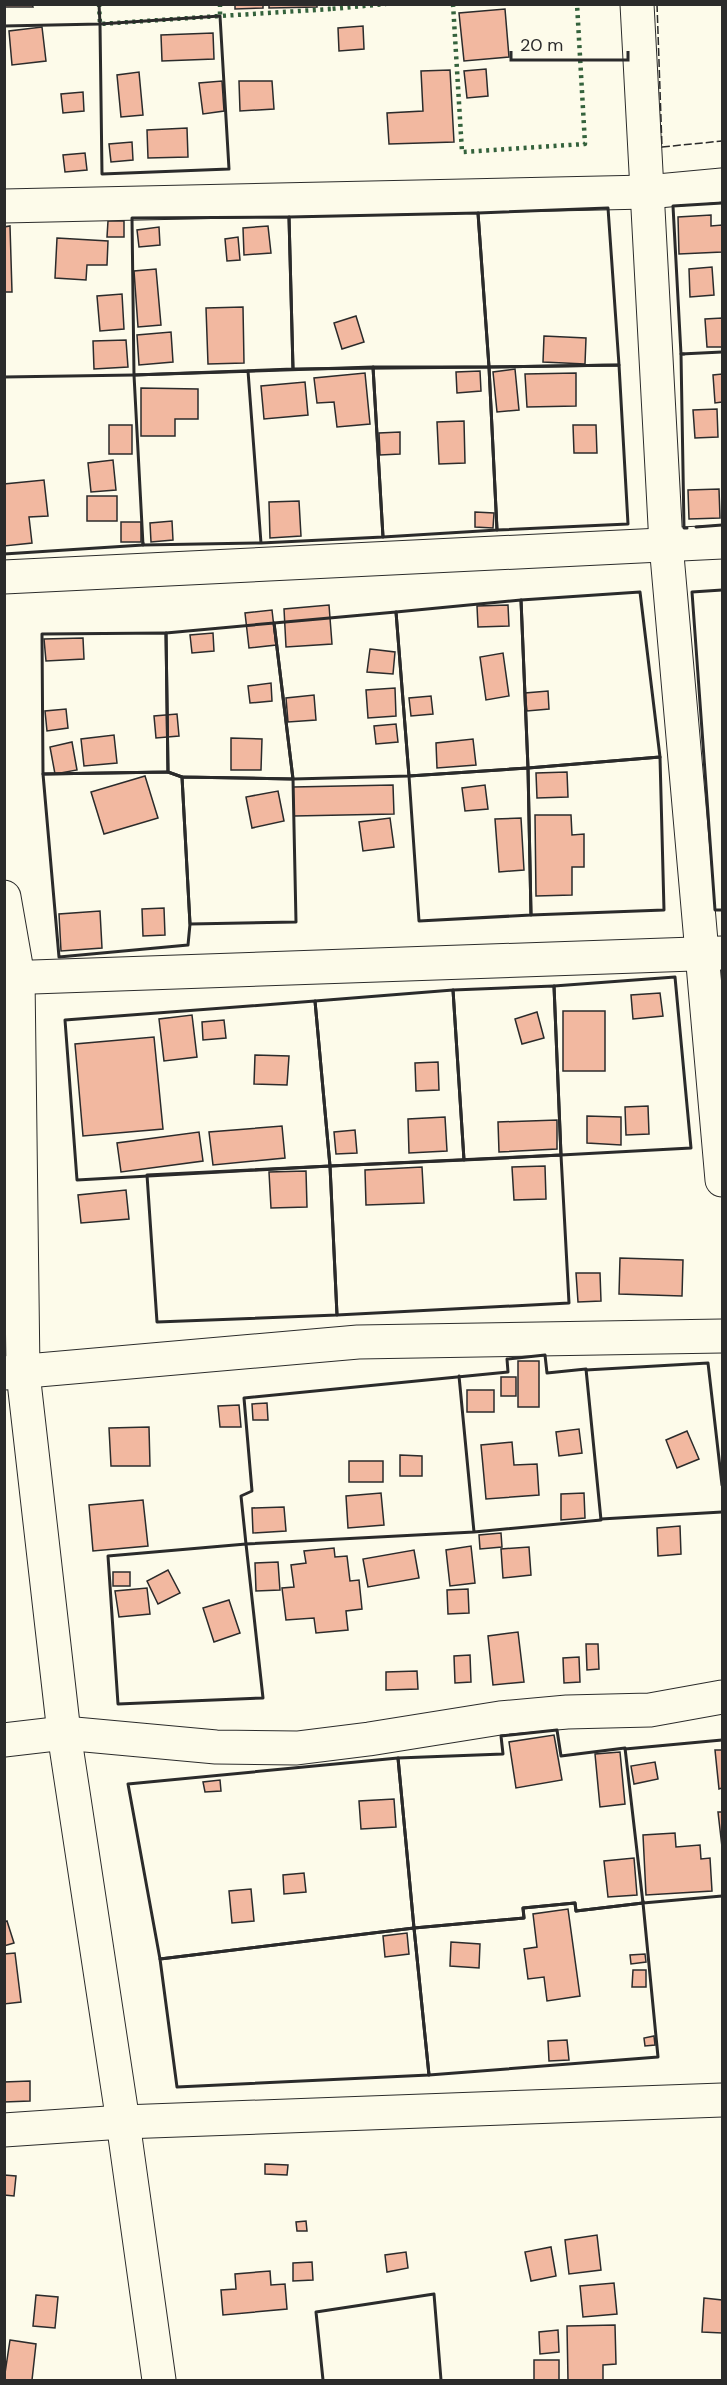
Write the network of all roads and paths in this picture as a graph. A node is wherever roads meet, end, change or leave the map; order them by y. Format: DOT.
graph roads {
  1 [pos="637,4"];
  2 [pos="723,185"];
  3 [pos="647,192"];
  4 [pos="4,206"];
  5 [pos="723,543"];
  6 [pos="666,544"];
  7 [pos="4,577"];
  8 [pos="4,897"];
  9 [pos="712,953"];
  10 [pos="11,977"];
  11 [pos="723,1180"];
  12 [pos="723,1336"];
  13 [pos="14,1373"];
  14 [pos="723,1697"];
  15 [pos="64,1733"];
  16 [pos="4,1740"];
  17 [pos="723,2100"];
  18 [pos="123,2122"];
  19 [pos="4,2130"];
  20 [pos="159,2380"];
  1 -- 3 [label="street"];
  2 -- 3 [label="street"];
  3 -- 4 [label="street"];
  3 -- 6 [label="street"];
  5 -- 6 [label="street"];
  6 -- 7 [label="street"];
  6 -- 9 [label="street"];
  8 -- 10 [label="street"];
  9 -- 10 [label="street"];
  9 -- 11 [label="street"];
  10 -- 13 [label="street"];
  12 -- 13 [label="street"];
  13 -- 15 [label="street"];
  14 -- 15 [label="street"];
  15 -- 16 [label="street"];
  15 -- 18 [label="street"];
  17 -- 18 [label="street"];
  18 -- 19 [label="street"];
  18 -- 20 [label="street"];
}
